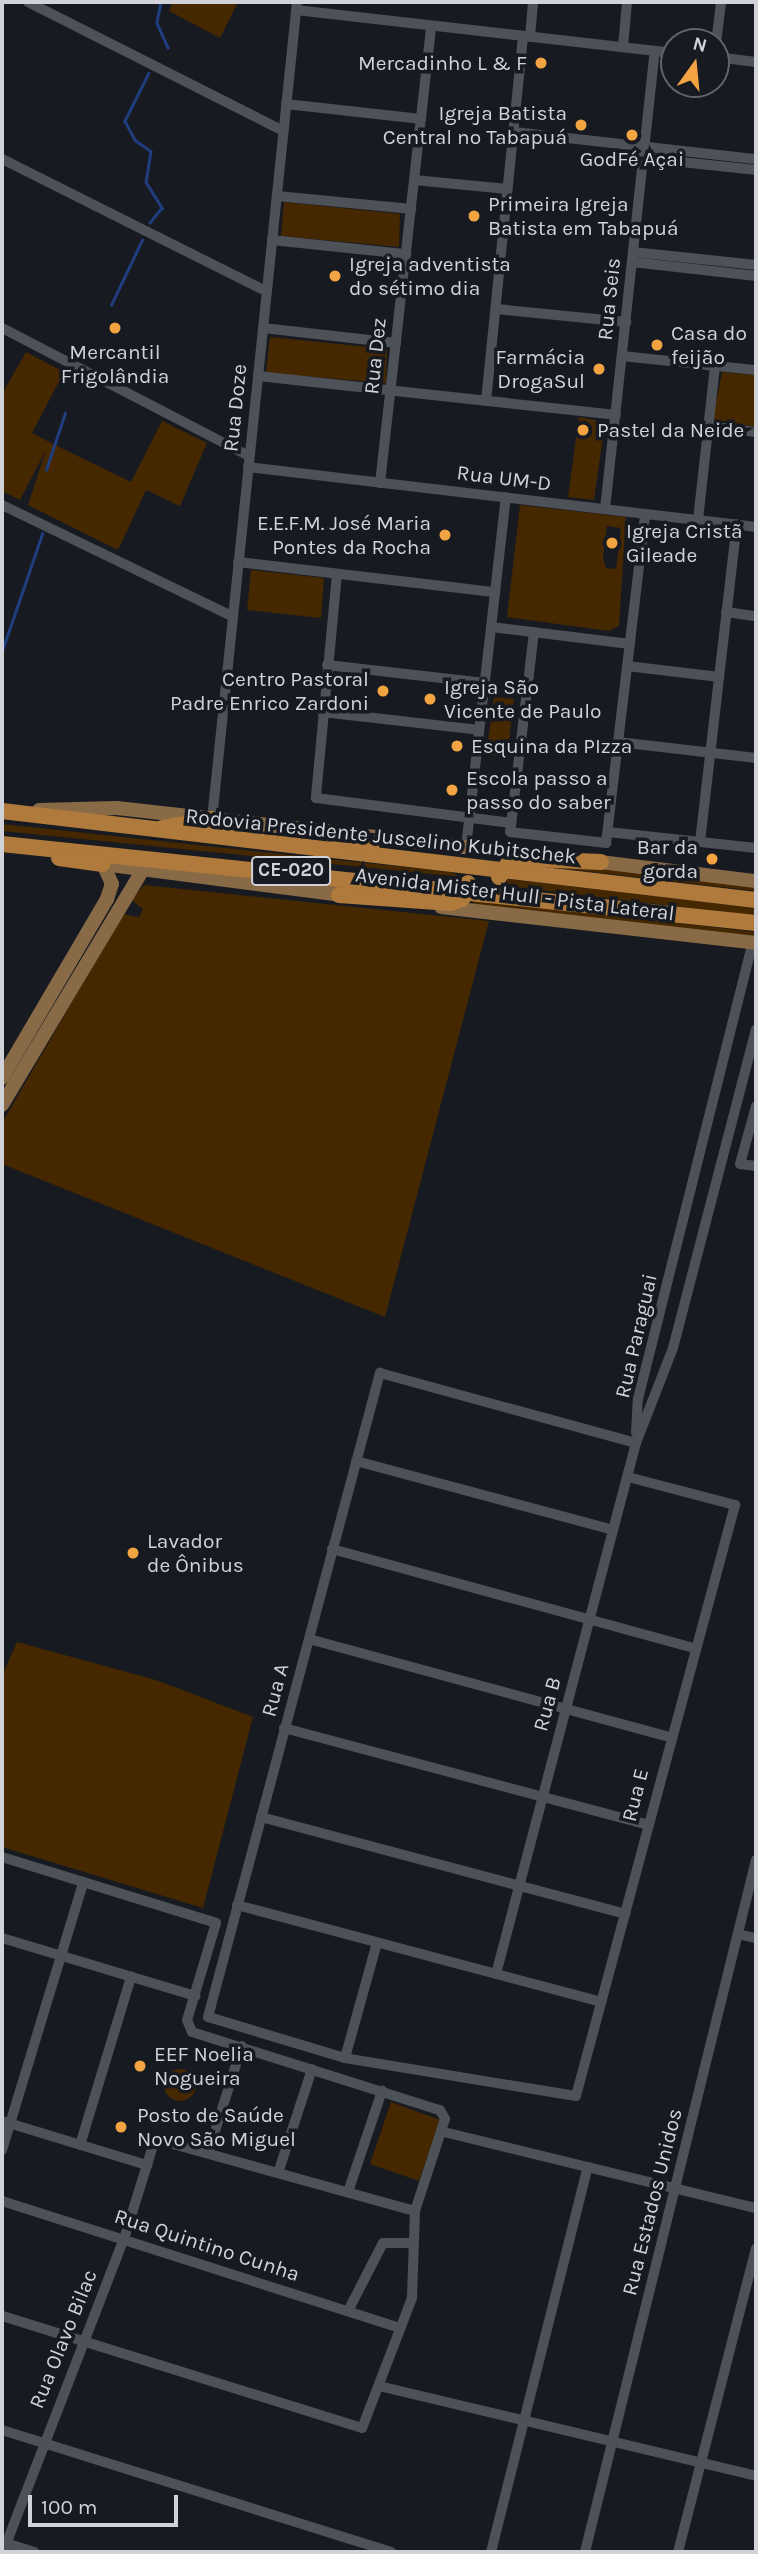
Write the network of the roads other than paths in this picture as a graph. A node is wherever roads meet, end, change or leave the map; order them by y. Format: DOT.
graph roads {
  1 [pos="28,2"];
  2 [pos="533,2"];
  3 [pos="627,2"];
  4 [pos="721,2"];
  5 [pos="297,6"];
  6 [pos="431,26"];
  7 [pos="718,28"];
  8 [pos="527,36"];
  9 [pos="623,47"];
  10 [pos="655,51"];
  11 [pos="660,52"];
  12 [pos="730,59"];
  13 [pos="756,62"];
  14 [pos="286,104"];
  15 [pos="421,119"];
  16 [pos="283,131"];
  17 [pos="514,132"];
  18 [pos="644,152"];
  19 [pos="2,159"];
  20 [pos="756,159"];
  21 [pos="756,170"];
  22 [pos="414,180"];
  23 [pos="508,189"];
  24 [pos="276,196"];
  25 [pos="411,209"];
  26 [pos="272,240"];
  27 [pos="406,254"];
  28 [pos="633,257"];
  29 [pos="751,270"];
  30 [pos="267,291"];
  31 [pos="496,309"];
  32 [pos="626,322"];
  33 [pos="2,328"];
  34 [pos="262,328"];
  35 [pos="396,343"];
  36 [pos="622,356"];
  37 [pos="715,365"];
  38 [pos="756,370"];
  39 [pos="258,376"];
  40 [pos="391,390"];
  41 [pos="486,401"];
  42 [pos="615,415"];
  43 [pos="707,426"];
  44 [pos="756,432"];
  45 [pos="248,461"];
  46 [pos="380,483"];
  47 [pos="506,497"];
  48 [pos="2,505"];
  49 [pos="605,509"];
  50 [pos="645,514"];
  51 [pos="698,520"];
  52 [pos="737,524"];
  53 [pos="756,527"];
  54 [pos="238,562"];
  55 [pos="337,574"];
  56 [pos="495,592"];
  57 [pos="726,612"];
  58 [pos="232,616"];
  59 [pos="756,616"];
  60 [pos="491,627"];
  61 [pos="534,632"];
  62 [pos="630,644"];
  63 [pos="327,665"];
  64 [pos="627,666"];
  65 [pos="719,677"];
  66 [pos="485,683"];
  67 [pos="322,712"];
  68 [pos="480,730"];
  69 [pos="618,742"];
  70 [pos="710,752"];
  71 [pos="756,758"];
  72 [pos="4,811"];
  73 [pos="469,818"];
  74 [pos="212,819"];
  75 [pos="511,823"];
  76 [pos="146,831"];
  77 [pos="325,831"];
  78 [pos="608,832"];
  79 [pos="700,842"];
  80 [pos="2,846"];
  81 [pos="466,847"];
  82 [pos="756,848"];
  83 [pos="394,858"];
  84 [pos="601,862"];
  85 [pos="103,864"];
  86 [pos="470,867"];
  87 [pos="500,870"];
  88 [pos="142,871"];
  89 [pos="756,881"];
  90 [pos="468,890"];
  91 [pos="498,893"];
  92 [pos="339,895"];
  93 [pos="756,900"];
  94 [pos="113,902"];
  95 [pos="756,923"];
  96 [pos="755,943"];
  97 [pos="756,1030"];
  98 [pos="33,1038"];
  99 [pos="2,1078"];
  100 [pos="2,1105"];
  101 [pos="756,1106"];
  102 [pos="756,1166"];
  103 [pos="636,1443"];
  104 [pos="356,1461"];
  105 [pos="628,1477"];
  106 [pos="613,1530"];
  107 [pos="332,1549"];
  108 [pos="590,1620"];
  109 [pos="309,1639"];
  110 [pos="694,1648"];
  111 [pos="566,1709"];
  112 [pos="284,1728"];
  113 [pos="670,1737"];
  114 [pos="543,1797"];
  115 [pos="261,1817"];
  116 [pos="648,1825"];
  117 [pos="2,1857"];
  118 [pos="756,1860"];
  119 [pos="83,1884"];
  120 [pos="519,1885"];
  121 [pos="237,1905"];
  122 [pos="625,1914"];
  123 [pos="738,1934"];
  124 [pos="2,1938"];
  125 [pos="756,1938"];
  126 [pos="377,1943"];
  127 [pos="61,1956"];
  128 [pos="496,1974"];
  129 [pos="131,1977"];
  130 [pos="195,1996"];
  131 [pos="601,2002"];
  132 [pos="242,2046"];
  133 [pos="345,2058"];
  134 [pos="312,2069"];
  135 [pos="382,2091"];
  136 [pos="6,2122"];
  137 [pos="444,2133"];
  138 [pos="80,2145"];
  139 [pos="2,2150"];
  140 [pos="209,2150"];
  141 [pos="147,2165"];
  142 [pos="588,2167"];
  143 [pos="279,2170"];
  144 [pos="675,2189"];
  145 [pos="348,2192"];
  146 [pos="2,2201"];
  147 [pos="756,2208"];
  148 [pos="415,2211"];
  149 [pos="124,2239"];
  150 [pos="410,2244"];
  151 [pos="756,2249"];
  152 [pos="348,2311"];
  153 [pos="2,2316"];
  154 [pos="399,2328"];
  155 [pos="80,2341"];
  156 [pos="379,2386"];
  157 [pos="524,2419"];
  158 [pos="2,2430"];
  159 [pos="612,2441"];
  160 [pos="43,2442"];
  161 [pos="701,2462"];
  162 [pos="756,2476"];
  163 [pos="4,2546"];
  164 [pos="34,2552"];
  165 [pos="391,2552"];
  166 [pos="491,2552"];
  167 [pos="585,2552"];
  168 [pos="678,2552"];
  1 -- 16 [label="street"];
  2 -- 8 [label="street"];
  3 -- 9 [label="street"];
  4 -- 7 [label="street"];
  5 -- 6 [label="street"];
  5 -- 14 [label="street, Rua Doze"];
  6 -- 8 [label="street"];
  6 -- 15 [label="street, Rua Dez"];
  8 -- 9 [label="street"];
  8 -- 17 [label="street"];
  9 -- 10 [label="street"];
  10 -- 11 [label="street"];
  10 -- 18 [label="street, Rua Seis"];
  12 -- 13 [label="street"];
  14 -- 15 [label="street"];
  14 -- 16 [label="street, Rua Doze"];
  15 -- 22 [label="street, Rua Dez"];
  16 -- 24 [label="street, Rua Doze"];
  17 -- 18 [label="street"];
  17 -- 23 [label="street"];
  18 -- 20 [label="street"];
  18 -- 21 [label="street"];
  18 -- 28 [label="street, Rua Seis"];
  19 -- 30 [label="street"];
  22 -- 23 [label="street"];
  22 -- 25 [label="street, Rua Dez"];
  23 -- 31 [label="street"];
  24 -- 25 [label="street"];
  24 -- 26 [label="street, Rua Doze"];
  25 -- 27 [label="street, Rua Dez"];
  26 -- 27 [label="street"];
  26 -- 30 [label="street, Rua Doze"];
  27 -- 35 [label="street, Rua Dez"];
  28 -- 29 [label="street"];
  28 -- 32 [label="street, Rua Seis"];
  30 -- 34 [label="street, Rua Doze"];
  31 -- 32 [label="street"];
  31 -- 41 [label="street"];
  32 -- 36 [label="street, Rua Seis"];
  33 -- 45 [label="street"];
  34 -- 35 [label="street"];
  34 -- 39 [label="street, Rua Doze"];
  35 -- 40 [label="street, Rua Dez"];
  36 -- 37 [label="street"];
  36 -- 42 [label="street, Rua Seis"];
  37 -- 38 [label="street"];
  37 -- 43 [label="street"];
  39 -- 40 [label="street"];
  39 -- 45 [label="street, Rua Doze"];
  40 -- 41 [label="street"];
  40 -- 46 [label="street, Rua Dez"];
  41 -- 42 [label="street"];
  42 -- 49 [label="street, Rua Seis"];
  43 -- 44 [label="street"];
  43 -- 51 [label="street"];
  45 -- 46 [label="street, Rua UM-D"];
  45 -- 54 [label="street, Rua Doze"];
  46 -- 47 [label="street, Rua UM-D"];
  47 -- 49 [label="street, Rua UM-D"];
  47 -- 56 [label="street"];
  48 -- 58 [label="street"];
  49 -- 50 [label="street, Rua UM-D"];
  50 -- 51 [label="street, Rua UM-D"];
  50 -- 62 [label="street"];
  51 -- 52 [label="street, Rua UM-D"];
  52 -- 53 [label="street, Rua UM-D"];
  52 -- 57 [label="street"];
  54 -- 55 [label="street"];
  54 -- 58 [label="street, Rua Doze"];
  55 -- 56 [label="street"];
  55 -- 63 [label="street"];
  56 -- 60 [label="street"];
  57 -- 59 [label="street"];
  57 -- 65 [label="street"];
  58 -- 74 [label="street, Rua Doze"];
  60 -- 61 [label="street"];
  60 -- 66 [label="street"];
  61 -- 62 [label="street"];
  61 -- 75 [label="street"];
  62 -- 64 [label="street"];
  63 -- 66 [label="street"];
  63 -- 67 [label="street"];
  64 -- 65 [label="street"];
  64 -- 69 [label="street"];
  65 -- 70 [label="street"];
  66 -- 68 [label="street"];
  67 -- 68 [label="street"];
  67 -- 73 [label="street"];
  68 -- 73 [label="street"];
  69 -- 70 [label="street"];
  69 -- 78 [label="street"];
  70 -- 71 [label="street"];
  70 -- 79 [label="street"];
  72 -- 74 [label="main road, Avenida Mister Hull - Pista Lateral"];
  72 -- 76 [label="highway, Rodovia Presidente Juscelino Kubitschek / CE-020"];
  73 -- 75 [label="street"];
  73 -- 81 [label="street"];
  74 -- 76 [label="highway"];
  74 -- 77 [label="main road, Avenida Mister Hull - Pista Lateral"];
  75 -- 78 [label="street"];
  76 -- 83 [label="highway, Rodovia Presidente Juscelino Kubitschek / CE-020"];
  77 -- 81 [label="main road, Avenida Mister Hull - Pista Lateral"];
  77 -- 83 [label="highway"];
  78 -- 79 [label="street"];
  79 -- 82 [label="street"];
  80 -- 85 [label="highway"];
  80 -- 90 [label="highway, Rodovia Presidente Juscelino Kubitschek / CE-020"];
  81 -- 84 [label="main road, Avenida Mister Hull - Pista Lateral"];
  83 -- 86 [label="highway, Rodovia Presidente Juscelino Kubitschek / CE-020"];
  84 -- 87 [label="highway"];
  84 -- 89 [label="main road, Avenida Mister Hull - Pista Lateral"];
  85 -- 88 [label="main road, Avenida Mister Hull - Pista Lateral"];
  85 -- 94 [label="main road"];
  86 -- 87 [label="highway, Rodovia Presidente Juscelino Kubitschek / CE-020"];
  86 -- 90 [label="highway"];
  87 -- 91 [label="highway"];
  87 -- 93 [label="highway, Rodovia Presidente Juscelino Kubitschek / CE-020"];
  88 -- 92 [label="main road, Avenida Mister Hull - Pista Lateral"];
  88 -- 94 [label="main road"];
  90 -- 91 [label="highway, Rodovia Presidente Juscelino Kubitschek / CE-020"];
  90 -- 92 [label="highway"];
  91 -- 95 [label="highway, Rodovia Presidente Juscelino Kubitschek / CE-020"];
  92 -- 96 [label="main road, Avenida Mister Hull - Pista Lateral"];
  94 -- 98 [label="main road"];
  96 -- 103 [label="street, Rua Paraguai"];
  97 -- 103 [label="street, Rua Paraguai"];
  98 -- 99 [label="main road"];
  98 -- 100 [label="main road"];
  101 -- 102 [label="street"];
  103 -- 104 [label="street, Rua A"];
  103 -- 105 [label="street, Rua B"];
  104 -- 106 [label="street"];
  104 -- 107 [label="street, Rua A"];
  105 -- 106 [label="street, Rua B"];
  105 -- 110 [label="street, Rua E"];
  106 -- 108 [label="street, Rua B"];
  107 -- 108 [label="street"];
  107 -- 109 [label="street, Rua A"];
  108 -- 110 [label="street"];
  108 -- 111 [label="street, Rua B"];
  109 -- 111 [label="street"];
  109 -- 112 [label="street, Rua A"];
  110 -- 113 [label="street, Rua E"];
  111 -- 113 [label="street"];
  111 -- 114 [label="street, Rua B"];
  112 -- 114 [label="street"];
  112 -- 115 [label="street, Rua A"];
  113 -- 116 [label="street, Rua E"];
  114 -- 116 [label="street"];
  114 -- 120 [label="street, Rua B"];
  115 -- 120 [label="street"];
  115 -- 121 [label="street, Rua A"];
  116 -- 122 [label="street, Rua E"];
  117 -- 119 [label="street"];
  118 -- 123 [label="street, Rua Estados Unidos"];
  119 -- 127 [label="street"];
  119 -- 130 [label="street"];
  120 -- 122 [label="street"];
  120 -- 128 [label="street, Rua B"];
  121 -- 126 [label="street"];
  121 -- 133 [label="street, Rua A"];
  122 -- 131 [label="street, Rua E"];
  123 -- 125 [label="street"];
  123 -- 144 [label="street, Rua Estados Unidos"];
  124 -- 127 [label="street"];
  126 -- 128 [label="street"];
  126 -- 133 [label="street"];
  127 -- 129 [label="street"];
  127 -- 136 [label="street"];
  128 -- 131 [label="street"];
  129 -- 130 [label="street"];
  129 -- 138 [label="street"];
  130 -- 132 [label="street"];
  131 -- 133 [label="street, Rua E"];
  132 -- 134 [label="street"];
  132 -- 140 [label="street"];
  134 -- 135 [label="street"];
  134 -- 143 [label="street"];
  135 -- 137 [label="street"];
  135 -- 145 [label="street"];
  136 -- 138 [label="street"];
  136 -- 139 [label="street"];
  137 -- 142 [label="street"];
  137 -- 148 [label="street"];
  138 -- 141 [label="street"];
  140 -- 141 [label="street, Rua Olavo Bilac"];
  140 -- 143 [label="street"];
  141 -- 149 [label="street, Rua Olavo Bilac"];
  142 -- 144 [label="street"];
  142 -- 157 [label="street"];
  143 -- 145 [label="street"];
  144 -- 147 [label="street"];
  144 -- 159 [label="street, Rua Estados Unidos"];
  145 -- 148 [label="street"];
  146 -- 149 [label="street, Rua Quintino Cunha"];
  148 -- 150 [label="street"];
  149 -- 152 [label="street, Rua Quintino Cunha"];
  149 -- 155 [label="street, Rua Olavo Bilac"];
  150 -- 152 [label="street"];
  150 -- 154 [label="street"];
  151 -- 161 [label="street"];
  152 -- 154 [label="street, Rua Quintino Cunha"];
  153 -- 155 [label="street"];
  154 -- 156 [label="street"];
  155 -- 156 [label="street"];
  155 -- 160 [label="street, Rua Olavo Bilac"];
  156 -- 157 [label="street"];
  157 -- 159 [label="street"];
  157 -- 166 [label="street"];
  158 -- 160 [label="street"];
  159 -- 161 [label="street"];
  159 -- 167 [label="street, Rua Estados Unidos"];
  160 -- 163 [label="street, Rua Olavo Bilac"];
  160 -- 165 [label="street"];
  161 -- 162 [label="street"];
  161 -- 168 [label="street"];
  163 -- 164 [label="street"];
}
